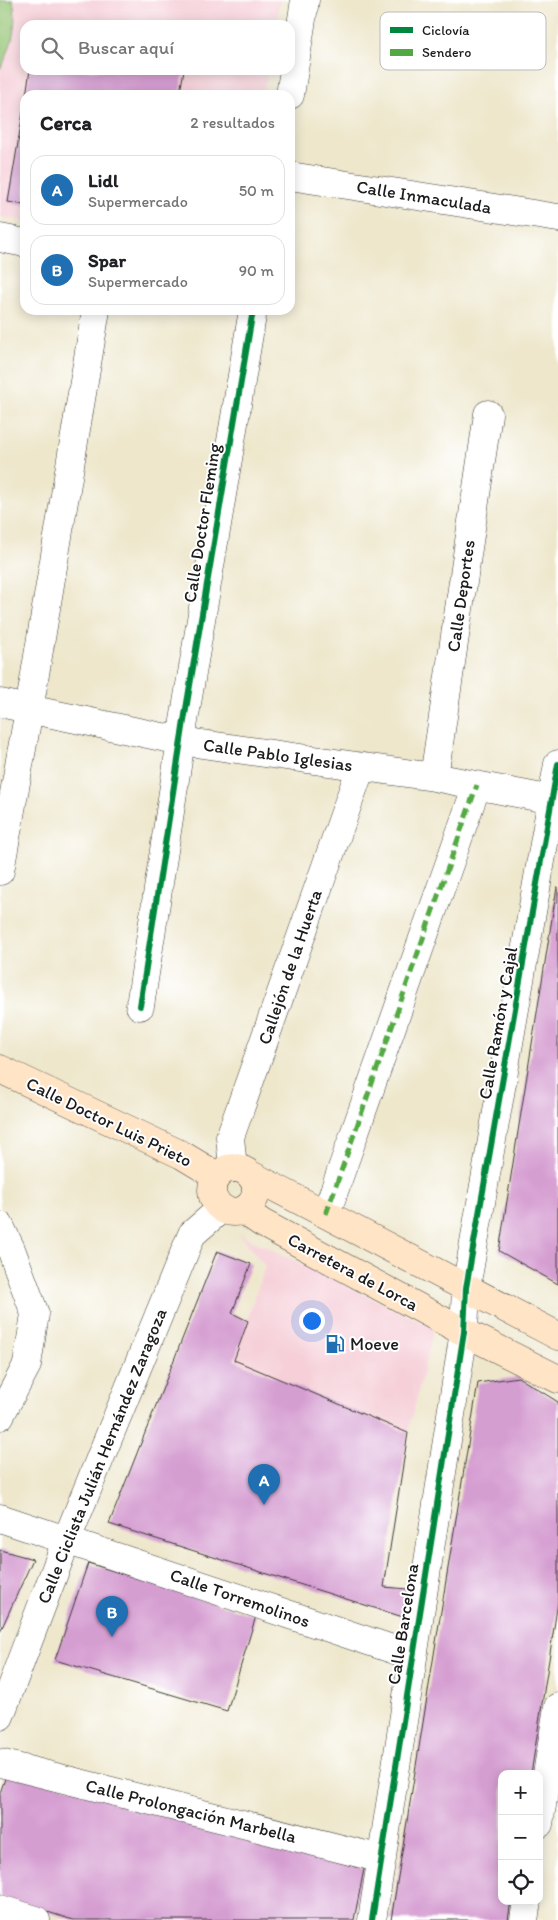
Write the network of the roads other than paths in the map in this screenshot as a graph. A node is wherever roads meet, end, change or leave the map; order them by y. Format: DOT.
graph roads {
  1 [pos="305,0"];
  2 [pos="295,63"];
  3 [pos="293,75"];
  4 [pos="291,90"];
  5 [pos="295,177"];
  6 [pos="558,218"];
  7 [pos="0,238"];
  8 [pos="20,242"];
  9 [pos="95,315"];
  10 [pos="252,315"];
  11 [pos="488,414"];
  12 [pos="0,703"];
  13 [pos="29,710"];
  14 [pos="181,741"];
  15 [pos="558,764"];
  16 [pos="361,767"];
  17 [pos="434,777"];
  18 [pos="477,785"];
  19 [pos="555,801"];
  20 [pos="0,871"];
  21 [pos="140,1006"];
  22 [pos="0,1069"];
  23 [pos="234,1173"];
  24 [pos="232,1209"];
  25 [pos="326,1214"];
  26 [pos="0,1226"];
  27 [pos="466,1288"];
  28 [pos="464,1332"];
  29 [pos="558,1336"];
  30 [pos="558,1380"];
  31 [pos="0,1416"];
  32 [pos="0,1518"];
  33 [pos="67,1539"];
  34 [pos="413,1656"];
  35 [pos="558,1707"];
  36 [pos="0,1716"];
  37 [pos="0,1763"];
  38 [pos="540,1815"];
  39 [pos="382,1859"];
  40 [pos="526,1905"];
  41 [pos="0,1909"];
  42 [pos="36,1920"];
  43 [pos="372,1920"];
  44 [pos="524,1920"];
  1 -- 2 [label="street"];
  3 -- 4 [label="street"];
  5 -- 6 [label="street, Calle Inmaculada"];
  7 -- 8 [label="street"];
  9 -- 13 [label="street"];
  10 -- 14 [label="street, Calle Doctor Fleming"];
  11 -- 17 [label="street, Calle Deportes"];
  12 -- 13 [label="street, Calle Pablo Iglesias"];
  13 -- 14 [label="street, Calle Pablo Iglesias"];
  13 -- 20 [label="street"];
  14 -- 16 [label="street, Calle Pablo Iglesias"];
  14 -- 21 [label="street, Calle Doctor Fleming"];
  15 -- 19 [label="street, Calle Ramón y Cajal"];
  16 -- 17 [label="street, Calle Pablo Iglesias"];
  16 -- 23 [label="street, Callejón de la Huerta"];
  17 -- 18 [label="street, Calle Pablo Iglesias"];
  18 -- 19 [label="street, Calle Pablo Iglesias"];
  18 -- 25 [label="street"];
  19 -- 27 [label="street, Calle Ramón y Cajal"];
  22 -- 23 [label="main road, Calle Doctor Luis Prieto"];
  23 -- 24 [label="main road"];
  23 -- 24 [label="main road"];
  23 -- 25 [label="main road"];
  24 -- 28 [label="main road, Carretera de Lorca"];
  24 -- 33 [label="street, Calle Ciclista Julián Hernández Zaragoza"];
  25 -- 27 [label="main road"];
  26 -- 31 [label="street"];
  27 -- 28 [label="street"];
  27 -- 29 [label="main road"];
  28 -- 30 [label="main road, Carretera de Lorca"];
  28 -- 34 [label="street, Calle Barcelona"];
  32 -- 33 [label="street, Calle Torremolinos"];
  33 -- 34 [label="street, Calle Torremolinos"];
  33 -- 36 [label="street, Calle Ciclista Julián Hernández Zaragoza"];
  34 -- 39 [label="street, Calle Barcelona"];
  35 -- 38 [label="street"];
  37 -- 39 [label="street, Calle Prolongación Marbella"];
  39 -- 43 [label="street, Calle Barcelona"];
  40 -- 44 [label="street"];
  41 -- 42 [label="street"];
}
